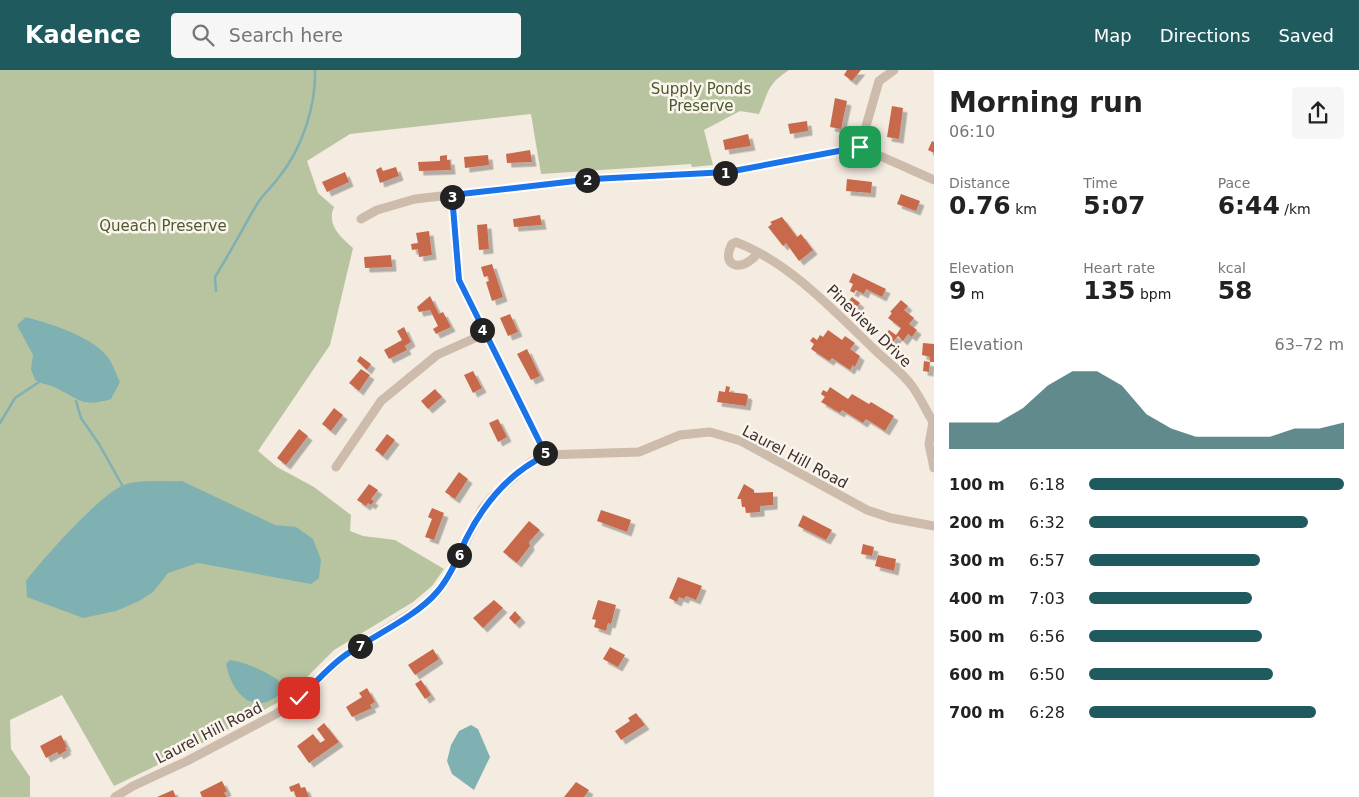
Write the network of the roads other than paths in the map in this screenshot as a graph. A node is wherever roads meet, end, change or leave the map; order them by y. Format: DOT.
graph roads {
  1 [pos="894,70"];
  2 [pos="860,147"];
  3 [pos="934,180"];
  4 [pos="452,195"];
  5 [pos="361,219"];
  6 [pos="758,253"];
  7 [pos="484,334"];
  8 [pos="546,455"];
  9 [pos="336,466"];
  10 [pos="934,468"];
  11 [pos="934,526"];
  12 [pos="115,797"];
  1 -- 2 [label="street"];
  2 -- 3 [label="street"];
  2 -- 4 [label="street"];
  4 -- 5 [label="street"];
  4 -- 7 [label="street"];
  6 -- 10 [label="street, Pineview Drive"];
  7 -- 8 [label="street"];
  7 -- 9 [label="street"];
  8 -- 11 [label="street, Laurel Hill Road"];
  8 -- 12 [label="street, Laurel Hill Road"];
}
